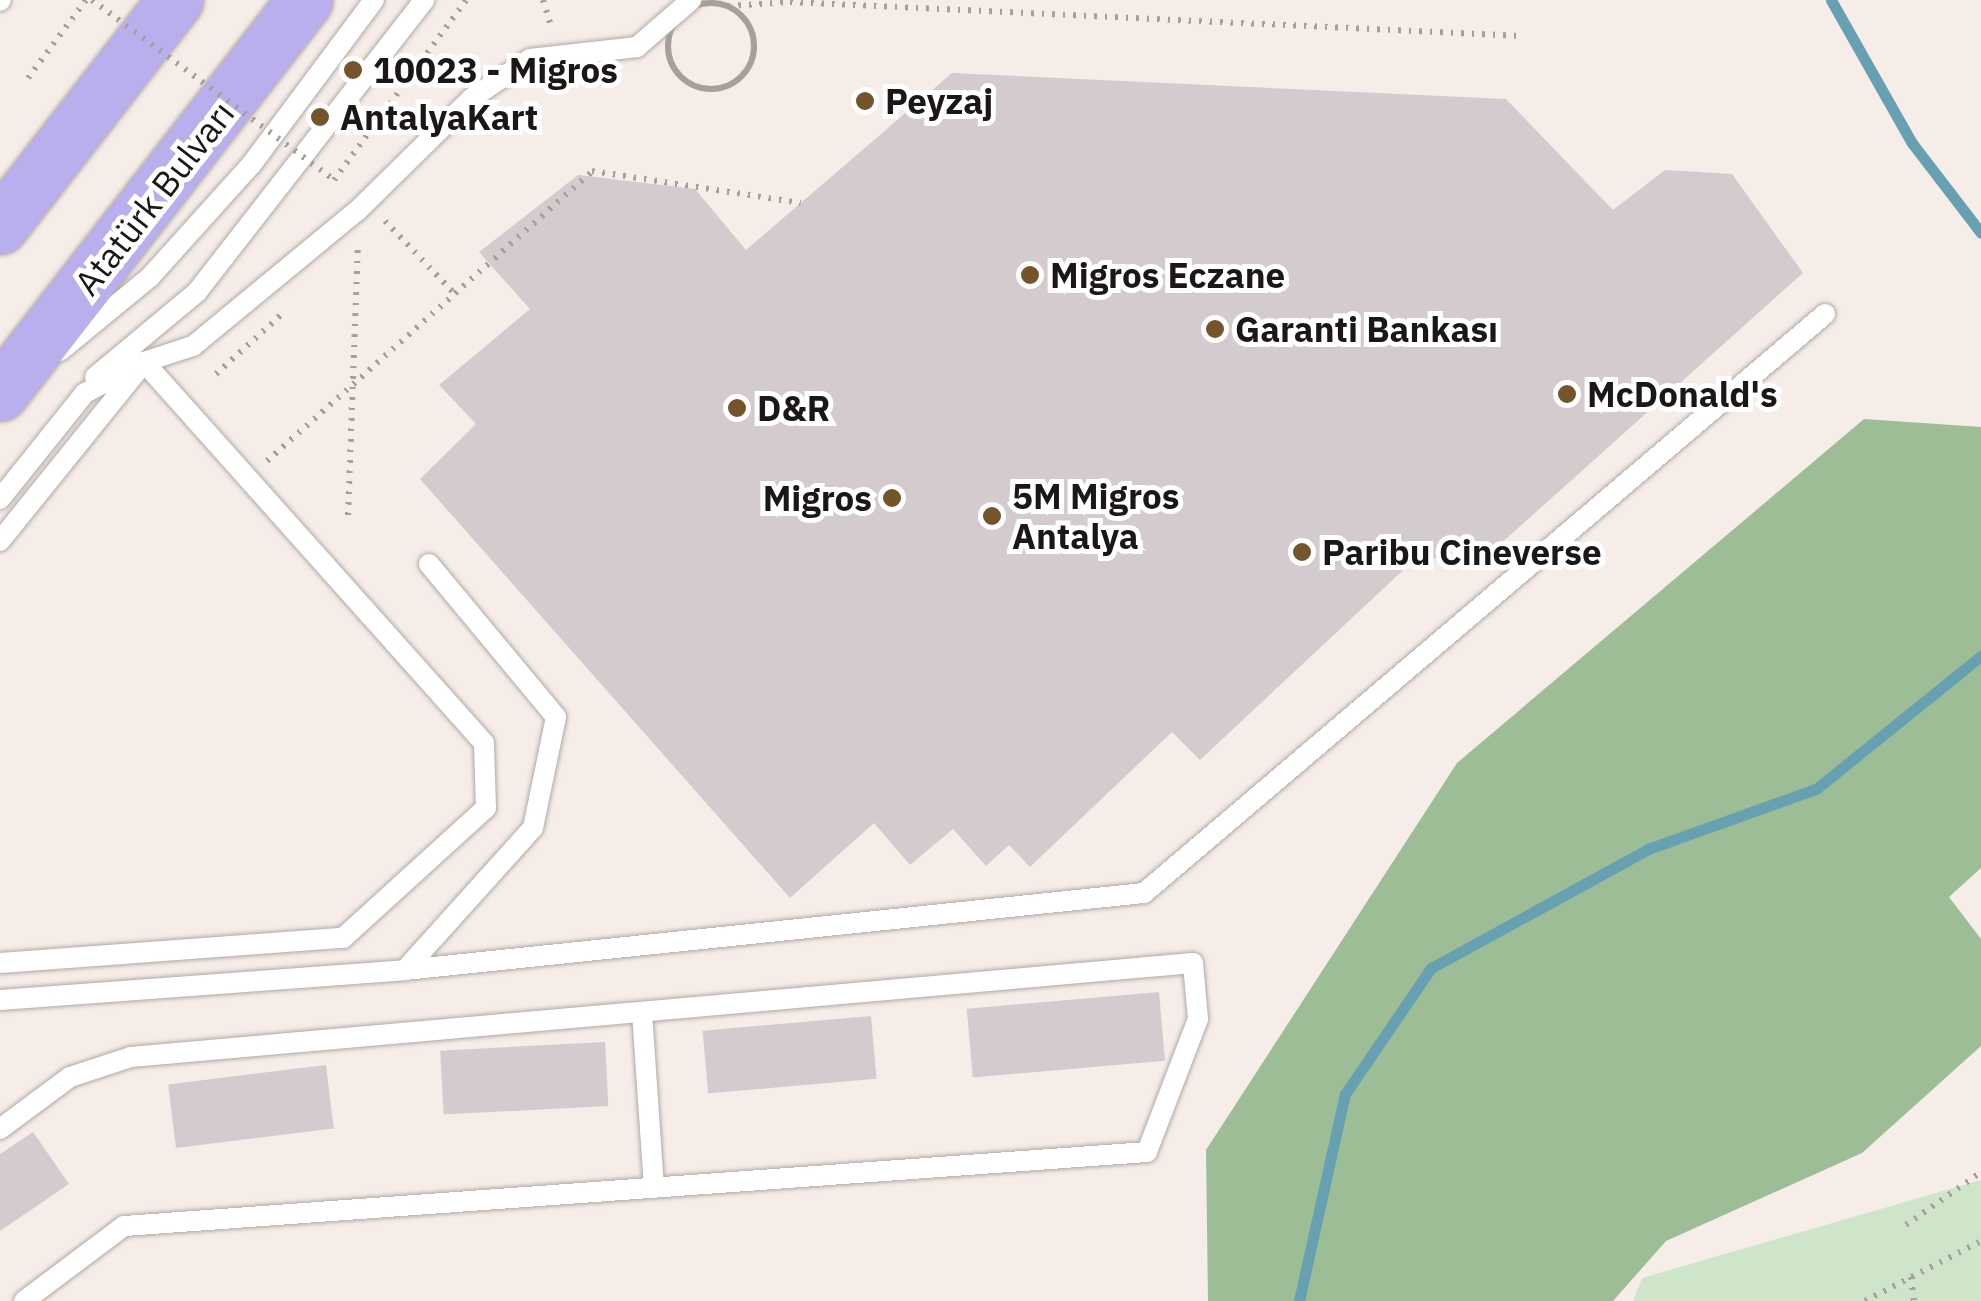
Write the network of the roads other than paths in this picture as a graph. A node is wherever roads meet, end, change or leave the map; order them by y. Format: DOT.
graph roads {
  1 [pos="175,0"];
  2 [pos="305,0"];
  3 [pos="374,0"];
  4 [pos="424,0"];
  5 [pos="691,0"];
  6 [pos="0,226"];
  7 [pos="1825,314"];
  8 [pos="144,362"];
  9 [pos="0,397"];
  10 [pos="0,479"];
  11 [pos="0,499"];
  12 [pos="0,541"];
  13 [pos="430,564"];
  14 [pos="0,963"];
  15 [pos="404,970"];
  16 [pos="0,1000"];
  17 [pos="642,1012"];
  18 [pos="0,1129"];
  19 [pos="654,1188"];
  20 [pos="24,1301"];
  1 -- 6 [label="main road"];
  2 -- 9 [label="main road, Atatürk Bulvarı"];
  3 -- 9 [label="lane"];
  4 -- 10 [label="lane"];
  5 -- 8 [label="lane"];
  7 -- 15 [label="lane"];
  8 -- 11 [label="lane"];
  8 -- 12 [label="lane"];
  8 -- 14 [label="lane"];
  13 -- 15 [label="lane"];
  15 -- 16 [label="lane"];
  17 -- 18 [label="lane"];
  17 -- 19 [label="lane"];
  17 -- 19 [label="lane"];
  19 -- 20 [label="lane"];
}
